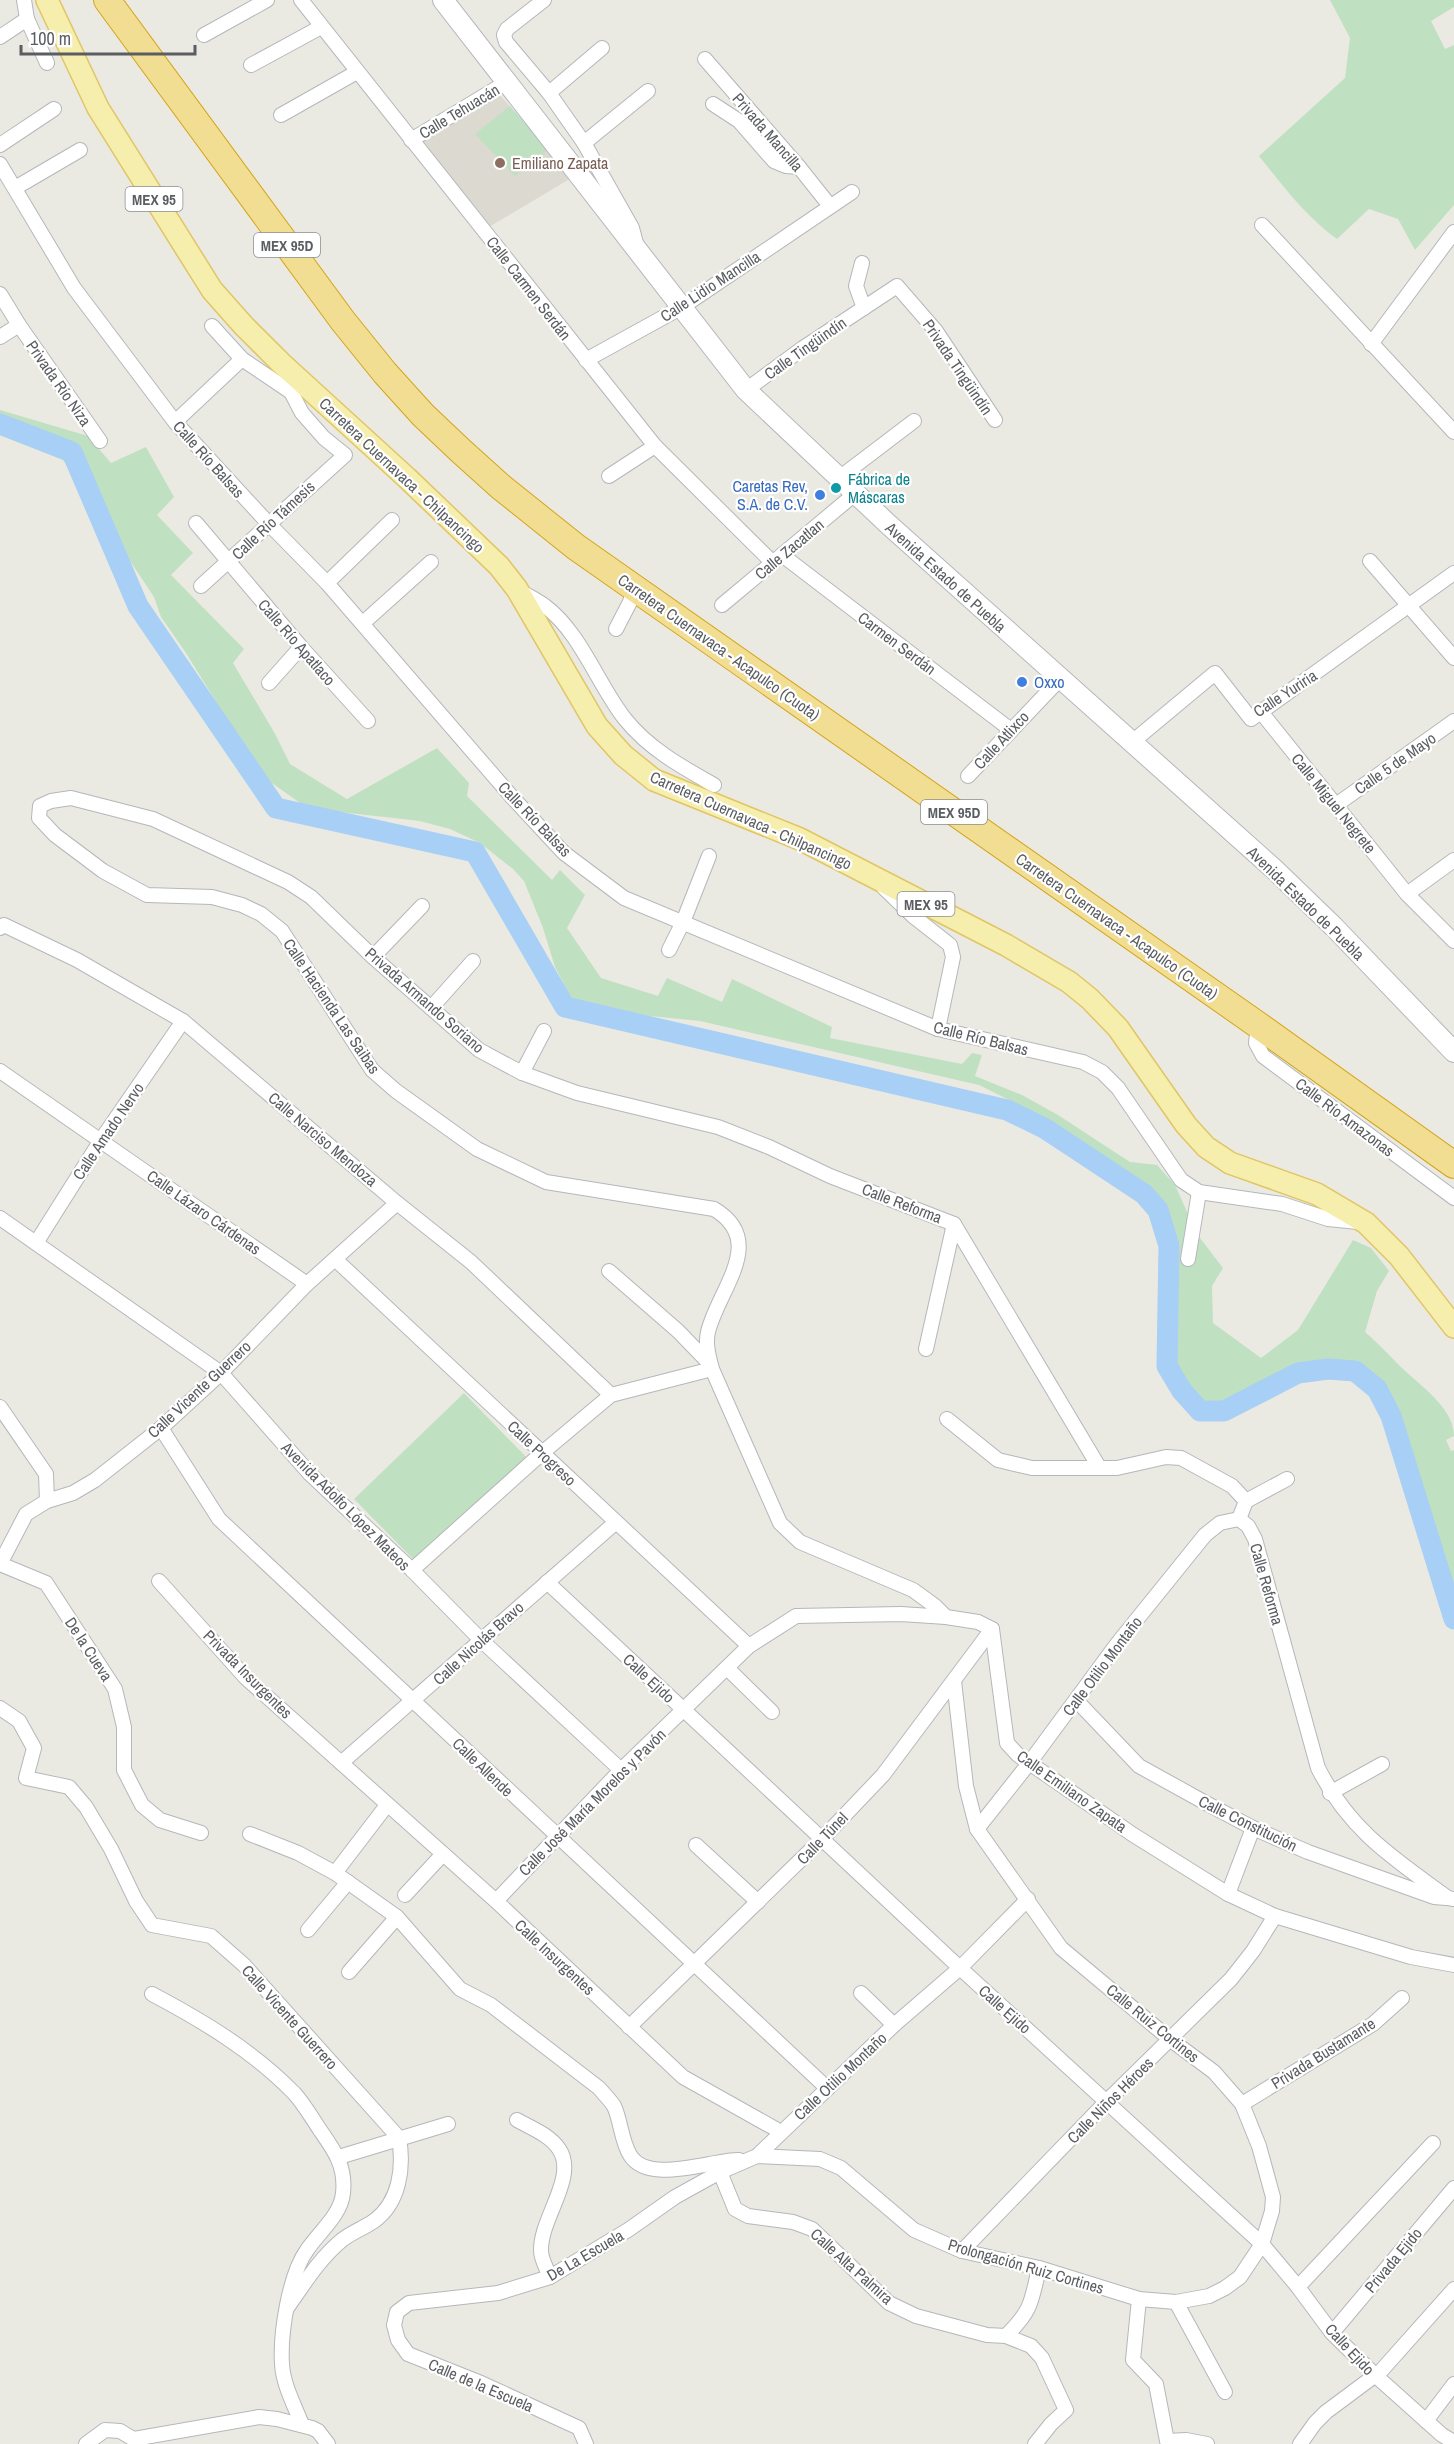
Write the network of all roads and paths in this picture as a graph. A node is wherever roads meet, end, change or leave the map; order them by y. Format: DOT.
graph roads {
  1 [pos="24,0"];
  2 [pos="47,0"];
  3 [pos="98,0"];
  4 [pos="107,0"];
  5 [pos="267,0"];
  6 [pos="301,0"];
  7 [pos="544,0"];
  8 [pos="445,1"];
  9 [pos="27,19"];
  10 [pos="131,20"];
  11 [pos="321,27"];
  12 [pos="204,35"];
  13 [pos="0,37"];
  14 [pos="602,48"];
  15 [pos="705,58"];
  16 [pos="47,63"];
  17 [pos="251,65"];
  18 [pos="357,72"];
  19 [pos="507,82"];
  20 [pos="648,91"];
  21 [pos="549,93"];
  22 [pos="713,104"];
  23 [pos="54,109"];
  24 [pos="281,115"];
  25 [pos="411,140"];
  26 [pos="584,143"];
  27 [pos="0,145"];
  28 [pos="80,150"];
  29 [pos="0,164"];
  30 [pos="799,167"];
  31 [pos="15,188"];
  32 [pos="852,192"];
  33 [pos="830,206"];
  34 [pos="1262,225"];
  35 [pos="1454,232"];
  36 [pos="637,251"];
  37 [pos="862,262"];
  38 [pos="897,286"];
  39 [pos="0,294"];
  40 [pos="682,307"];
  41 [pos="864,308"];
  42 [pos="19,325"];
  43 [pos="212,326"];
  44 [pos="0,337"];
  45 [pos="1371,344"];
  46 [pos="242,359"];
  47 [pos="586,360"];
  48 [pos="299,389"];
  49 [pos="746,390"];
  50 [pos="995,420"];
  51 [pos="914,421"];
  52 [pos="175,422"];
  53 [pos="1454,432"];
  54 [pos="99,441"];
  55 [pos="655,446"];
  56 [pos="609,476"];
  57 [pos="840,478"];
  58 [pos="856,493"];
  59 [pos="392,520"];
  60 [pos="196,523"];
  61 [pos="268,523"];
  62 [pos="778,559"];
  63 [pos="1370,561"];
  64 [pos="228,562"];
  65 [pos="431,562"];
  66 [pos="1454,573"];
  67 [pos="327,583"];
  68 [pos="201,586"];
  69 [pos="634,588"];
  70 [pos="517,589"];
  71 [pos="722,605"];
  72 [pos="1410,606"];
  73 [pos="363,623"];
  74 [pos="616,630"];
  75 [pos="1449,643"];
  76 [pos="301,648"];
  77 [pos="1454,658"];
  78 [pos="1059,679"];
  79 [pos="269,683"];
  80 [pos="1261,712"];
  81 [pos="368,721"];
  82 [pos="1454,721"];
  83 [pos="1011,730"];
  84 [pos="1131,742"];
  85 [pos="968,776"];
  86 [pos="714,785"];
  87 [pos="40,806"];
  88 [pos="1336,806"];
  89 [pos="709,856"];
  90 [pos="1454,860"];
  91 [pos="872,876"];
  92 [pos="1407,894"];
  93 [pos="422,906"];
  94 [pos="683,922"];
  95 [pos="2,927"];
  96 [pos="1454,941"];
  97 [pos="669,950"];
  98 [pos="374,957"];
  99 [pos="473,961"];
  100 [pos="431,1008"];
  101 [pos="183,1021"];
  102 [pos="1258,1025"];
  103 [pos="938,1029"];
  104 [pos="544,1031"];
  105 [pos="1454,1052"];
  106 [pos="0,1071"];
  107 [pos="522,1073"];
  108 [pos="100,1140"];
  109 [pos="1454,1145"];
  110 [pos="1454,1165"];
  111 [pos="830,1176"];
  112 [pos="1199,1191"];
  113 [pos="1454,1198"];
  114 [pos="397,1203"];
  115 [pos="0,1218"];
  116 [pos="1366,1223"];
  117 [pos="954,1224"];
  118 [pos="36,1243"];
  119 [pos="1188,1259"];
  120 [pos="336,1260"];
  121 [pos="609,1271"];
  122 [pos="307,1284"];
  123 [pos="1454,1327"];
  124 [pos="926,1349"];
  125 [pos="711,1367"];
  126 [pos="221,1372"];
  127 [pos="611,1395"];
  128 [pos="0,1407"];
  129 [pos="947,1419"];
  130 [pos="161,1428"];
  131 [pos="542,1453"];
  132 [pos="1099,1467"];
  133 [pos="1287,1479"];
  134 [pos="47,1501"];
  135 [pos="1246,1501"];
  136 [pos="1239,1520"];
  137 [pos="615,1523"];
  138 [pos="0,1564"];
  139 [pos="412,1570"];
  140 [pos="159,1581"];
  141 [pos="547,1582"];
  142 [pos="946,1617"];
  143 [pos="992,1629"];
  144 [pos="480,1639"];
  145 [pos="749,1646"];
  146 [pos="727,1668"];
  147 [pos="954,1681"];
  148 [pos="1076,1700"];
  149 [pos="414,1701"];
  150 [pos="0,1708"];
  151 [pos="684,1710"];
  152 [pos="772,1712"];
  153 [pos="1030,1762"];
  154 [pos="341,1764"];
  155 [pos="1382,1764"];
  156 [pos="621,1770"];
  157 [pos="1330,1793"];
  158 [pos="387,1805"];
  159 [pos="976,1828"];
  160 [pos="1252,1828"];
  161 [pos="201,1833"];
  162 [pos="250,1834"];
  163 [pos="556,1836"];
  164 [pos="822,1839"];
  165 [pos="696,1845"];
  166 [pos="443,1854"];
  167 [pos="335,1873"];
  168 [pos="348,1882"];
  169 [pos="1228,1894"];
  170 [pos="405,1895"];
  171 [pos="1451,1898"];
  172 [pos="1028,1899"];
  173 [pos="496,1901"];
  174 [pos="758,1902"];
  175 [pos="1275,1916"];
  176 [pos="397,1917"];
  177 [pos="308,1930"];
  178 [pos="693,1965"];
  179 [pos="1454,1965"];
  180 [pos="960,1968"];
  181 [pos="350,1972"];
  182 [pos="861,1993"];
  183 [pos="152,1994"];
  184 [pos="1402,1998"];
  185 [pos="894,2025"];
  186 [pos="629,2027"];
  187 [pos="1170,2040"];
  188 [pos="826,2088"];
  189 [pos="1107,2101"];
  190 [pos="1242,2104"];
  191 [pos="517,2120"];
  192 [pos="448,2124"];
  193 [pos="781,2132"];
  194 [pos="399,2138"];
  195 [pos="1433,2143"];
  196 [pos="339,2157"];
  197 [pos="751,2158"];
  198 [pos="720,2172"];
  199 [pos="1454,2188"];
  200 [pos="1262,2244"];
  201 [pos="962,2251"];
  202 [pos="1039,2268"];
  203 [pos="550,2277"];
  204 [pos="1299,2287"];
  205 [pos="1454,2289"];
  206 [pos="1139,2299"];
  207 [pos="1176,2302"];
  208 [pos="287,2308"];
  209 [pos="397,2312"];
  210 [pos="1332,2332"];
  211 [pos="1005,2336"];
  212 [pos="1376,2376"];
  213 [pos="1454,2384"];
  214 [pos="1225,2392"];
  215 [pos="1426,2421"];
  216 [pos="303,2425"];
  217 [pos="138,2441"];
  218 [pos="1444,2441"];
  219 [pos="1185,2442"];
  220 [pos="86,2444"];
  221 [pos="328,2444"];
  222 [pos="586,2444"];
  223 [pos="1035,2444"];
  224 [pos="1207,2444"];
  225 [pos="1300,2444"];
  1 -- 9 [label="street"];
  2 -- 48 [label="main road, Carretera Cuernavaca - Chilpancingo / MEX 95"];
  3 -- 10 [label="highway"];
  4 -- 10 [label="highway, Carretera Cuernavaca - Acapulco (Cuota) / MEX 95D"];
  5 -- 12 [label="street"];
  6 -- 11 [label="street, Calle Carmen Serdán"];
  7 -- 21 [label="street"];
  8 -- 19 [label="street, Avenida Estado de Puebla"];
  9 -- 13 [label="street"];
  9 -- 16 [label="street"];
  10 -- 69 [label="highway, Carretera Cuernavaca - Acapulco (Cuota) / MEX 95D"];
  10 -- 109 [label="highway, Carretera Cuernavaca - Acapulco (Cuota) / MEX 95D"];
  11 -- 17 [label="street"];
  11 -- 18 [label="street, Calle Carmen Serdán"];
  14 -- 21 [label="street"];
  15 -- 30 [label="street, Privada Mancilla"];
  18 -- 24 [label="street"];
  18 -- 25 [label="street, Calle Carmen Serdán"];
  19 -- 25 [label="street, Calle Tehuacán"];
  19 -- 36 [label="street, Avenida Estado de Puebla"];
  20 -- 26 [label="street"];
  21 -- 26 [label="street"];
  22 -- 30 [label="street"];
  23 -- 27 [label="street"];
  25 -- 47 [label="street, Calle Carmen Serdán"];
  26 -- 36 [label="street"];
  28 -- 31 [label="street"];
  29 -- 31 [label="street, Calle Río Balsas"];
  30 -- 33 [label="street, Privada Mancilla"];
  31 -- 52 [label="street, Calle Río Balsas"];
  32 -- 33 [label="street, Calle Lidio Mancilla"];
  33 -- 40 [label="street, Calle Lidio Mancilla"];
  34 -- 45 [label="street"];
  35 -- 45 [label="street"];
  36 -- 40 [label="street, Avenida Estado de Puebla"];
  37 -- 41 [label="street, Calle Tingüindín"];
  38 -- 41 [label="street, Calle Tingüindín"];
  38 -- 50 [label="street, Privada Tingüindín"];
  39 -- 42 [label="street, Privada Río Niza"];
  40 -- 47 [label="street, Calle Lidio Mancilla"];
  40 -- 49 [label="street, Avenida Estado de Puebla"];
  41 -- 49 [label="street, Calle Tingüindín"];
  42 -- 44 [label="street"];
  42 -- 54 [label="street, Privada Río Niza"];
  43 -- 46 [label="street"];
  45 -- 53 [label="street"];
  46 -- 48 [label="street"];
  46 -- 52 [label="street"];
  47 -- 55 [label="street, Calle Carmen Serdán"];
  48 -- 61 [label="street, Calle Río Támesis"];
  48 -- 70 [label="main road, Carretera Cuernavaca - Chilpancingo / MEX 95"];
  49 -- 57 [label="street, Avenida Estado de Puebla"];
  51 -- 57 [label="street"];
  52 -- 61 [label="street, Calle Río Balsas"];
  55 -- 56 [label="street"];
  55 -- 62 [label="street, Calle Carmen Serdán"];
  57 -- 58 [label="street, Avenida Estado de Puebla"];
  58 -- 62 [label="street, Calle Zacatlan"];
  58 -- 78 [label="street, Avenida Estado de Puebla"];
  59 -- 67 [label="street"];
  60 -- 64 [label="street, Calle Río Apatlaco"];
  61 -- 64 [label="street, Calle Río Támesis"];
  61 -- 67 [label="street, Calle Río Balsas"];
  62 -- 71 [label="street, Calle Zacatlan"];
  62 -- 83 [label="street, Carmen Serdán"];
  63 -- 72 [label="street"];
  64 -- 68 [label="street, Calle Río Támesis"];
  64 -- 76 [label="street, Calle Río Apatlaco"];
  65 -- 73 [label="street"];
  66 -- 72 [label="street, Calle Yuriria"];
  67 -- 73 [label="street, Calle Río Balsas"];
  69 -- 74 [label="street"];
  69 -- 102 [label="highway, Carretera Cuernavaca - Acapulco (Cuota) / MEX 95D"];
  70 -- 86 [label="street"];
  70 -- 91 [label="main road, Carretera Cuernavaca - Chilpancingo / MEX 95"];
  72 -- 75 [label="street"];
  72 -- 80 [label="street, Calle Yuriria"];
  73 -- 94 [label="street, Calle Río Balsas"];
  75 -- 77 [label="street"];
  76 -- 79 [label="street"];
  76 -- 81 [label="street, Calle Río Apatlaco"];
  78 -- 83 [label="street, Calle Atlixco"];
  78 -- 84 [label="street, Avenida Estado de Puebla"];
  80 -- 84 [label="street, Calle Yuriria"];
  80 -- 88 [label="street, Calle Miguel Negrete"];
  82 -- 88 [label="street, Calle 5 de Mayo"];
  83 -- 85 [label="street, Calle Atlixco"];
  84 -- 105 [label="street, Avenida Estado de Puebla"];
  87 -- 98 [label="street, Privada Armando Soriano"];
  87 -- 125 [label="street, Calle Hacienda Las Saibas"];
  88 -- 92 [label="street, Calle Miguel Negrete"];
  89 -- 94 [label="street"];
  90 -- 92 [label="street"];
  91 -- 103 [label="street"];
  91 -- 116 [label="main road, Carretera Cuernavaca - Chilpancingo / MEX 95"];
  92 -- 96 [label="street, Calle Miguel Negrete"];
  93 -- 98 [label="street"];
  94 -- 97 [label="street"];
  94 -- 103 [label="street, Calle Río Balsas"];
  95 -- 101 [label="street, Calle Narciso Mendoza"];
  98 -- 100 [label="street, Privada Armando Soriano"];
  99 -- 100 [label="street"];
  100 -- 107 [label="street, Privada Armando Soriano"];
  101 -- 108 [label="street, Calle Amado Nervo"];
  101 -- 114 [label="street, Calle Narciso Mendoza"];
  102 -- 110 [label="highway, Carretera Cuernavaca - Acapulco (Cuota) / MEX 95D"];
  102 -- 113 [label="street, Calle Río Amazonas"];
  103 -- 112 [label="street, Calle Río Balsas"];
  104 -- 107 [label="street"];
  106 -- 108 [label="street, Calle Lázaro Cárdenas"];
  107 -- 111 [label="street, Privada Armando Soriano"];
  108 -- 118 [label="street, Calle Amado Nervo"];
  108 -- 122 [label="street, Calle Lázaro Cárdenas"];
  111 -- 117 [label="street, Calle Reforma"];
  112 -- 116 [label="street, Calle Río Balsas"];
  112 -- 119 [label="street"];
  114 -- 120 [label="street, Calle Vicente Guerrero"];
  114 -- 127 [label="street, Calle Narciso Mendoza"];
  115 -- 118 [label="street, Avenida Adolfo López Mateos"];
  116 -- 123 [label="main road, Carretera Cuernavaca - Chilpancingo / MEX 95"];
  117 -- 124 [label="street"];
  117 -- 132 [label="street, Calle Reforma"];
  118 -- 126 [label="street, Avenida Adolfo López Mateos"];
  120 -- 122 [label="street, Calle Vicente Guerrero"];
  120 -- 131 [label="street, Calle Progreso"];
  121 -- 125 [label="street"];
  122 -- 126 [label="street, Calle Vicente Guerrero"];
  125 -- 127 [label="street"];
  125 -- 142 [label="street"];
  126 -- 130 [label="street, Calle Vicente Guerrero"];
  126 -- 139 [label="street, Avenida Adolfo López Mateos"];
  127 -- 131 [label="street"];
  128 -- 134 [label="street"];
  129 -- 132 [label="street"];
  130 -- 134 [label="street, Calle Vicente Guerrero"];
  130 -- 149 [label="street, Calle Allende"];
  131 -- 137 [label="street, Calle Progreso"];
  131 -- 139 [label="street"];
  132 -- 135 [label="street"];
  133 -- 135 [label="street"];
  134 -- 138 [label="street, Calle Vicente Guerrero"];
  135 -- 136 [label="street"];
  136 -- 148 [label="street, Calle Otilio Montaño"];
  136 -- 157 [label="street, Calle Reforma"];
  137 -- 141 [label="street, Calle Nicolás Bravo"];
  137 -- 145 [label="street, Calle Progreso"];
  138 -- 161 [label="street, De la Cueva"];
  139 -- 144 [label="street, Avenida Adolfo López Mateos"];
  140 -- 154 [label="street, Privada Insurgentes"];
  141 -- 144 [label="street, Calle Nicolás Bravo"];
  141 -- 151 [label="street, Calle Ejido"];
  142 -- 143 [label="street"];
  142 -- 145 [label="street, Calle José María Morelos y Pavón"];
  143 -- 147 [label="street, Calle Túnel"];
  143 -- 153 [label="street, Calle Emiliano Zapata"];
  144 -- 149 [label="street, Calle Nicolás Bravo"];
  144 -- 156 [label="street, Avenida Adolfo López Mateos"];
  145 -- 146 [label="street, Calle José María Morelos y Pavón"];
  146 -- 151 [label="street, Calle José María Morelos y Pavón"];
  146 -- 152 [label="street"];
  147 -- 159 [label="street, Calle Ruiz Cortines"];
  147 -- 164 [label="street, Calle Túnel"];
  148 -- 153 [label="street, Calle Otilio Montaño"];
  148 -- 160 [label="street, Calle Constitución"];
  149 -- 154 [label="street, Calle Nicolás Bravo"];
  149 -- 163 [label="street, Calle Allende"];
  150 -- 194 [label="street, Calle Vicente Guerrero"];
  151 -- 156 [label="street, Calle José María Morelos y Pavón"];
  151 -- 164 [label="street, Calle Ejido"];
  153 -- 159 [label="street, Calle Otilio Montaño"];
  153 -- 169 [label="street, Calle Emiliano Zapata"];
  154 -- 158 [label="street, Calle Insurgentes"];
  155 -- 157 [label="street"];
  156 -- 163 [label="street, Calle José María Morelos y Pavón"];
  157 -- 171 [label="street, Calle Reforma"];
  158 -- 166 [label="street, Calle Insurgentes"];
  158 -- 167 [label="street"];
  159 -- 172 [label="street, Calle Ruiz Cortines"];
  160 -- 169 [label="street"];
  160 -- 171 [label="street, Calle Constitución"];
  162 -- 167 [label="street, Prolongación Ruiz Cortines"];
  163 -- 173 [label="street, Calle José María Morelos y Pavón"];
  163 -- 178 [label="street, Calle Allende"];
  164 -- 174 [label="street, Calle Túnel"];
  164 -- 180 [label="street, Calle Ejido"];
  165 -- 174 [label="street"];
  166 -- 170 [label="street"];
  166 -- 173 [label="street, Calle Insurgentes"];
  167 -- 168 [label="street, Prolongación Ruiz Cortines"];
  168 -- 176 [label="street, Prolongación Ruiz Cortines"];
  168 -- 177 [label="street"];
  169 -- 175 [label="street, Calle Emiliano Zapata"];
  172 -- 180 [label="street, Calle Otilio Montaño"];
  172 -- 187 [label="street, Calle Ruiz Cortines"];
  173 -- 186 [label="street, Calle Insurgentes"];
  174 -- 178 [label="street, Calle Túnel"];
  175 -- 179 [label="street, Calle Emiliano Zapata"];
  175 -- 187 [label="street, Calle Niños Héroes"];
  176 -- 181 [label="street"];
  176 -- 197 [label="street, Prolongación Ruiz Cortines"];
  178 -- 186 [label="street, Calle Túnel"];
  178 -- 188 [label="street, Calle Allende"];
  180 -- 185 [label="street, Calle Otilio Montaño"];
  180 -- 189 [label="street, Calle Ejido"];
  182 -- 185 [label="street"];
  183 -- 196 [label="street"];
  184 -- 190 [label="street, Privada Bustamante"];
  185 -- 188 [label="street, Calle Otilio Montaño"];
  186 -- 193 [label="street, Calle Insurgentes"];
  187 -- 189 [label="street, Calle Niños Héroes"];
  187 -- 190 [label="street, Calle Ruiz Cortines"];
  188 -- 193 [label="street, Calle Otilio Montaño"];
  189 -- 200 [label="street, Calle Ejido"];
  189 -- 201 [label="street, Calle Niños Héroes"];
  190 -- 200 [label="street, Calle Ruiz Cortines"];
  191 -- 203 [label="street"];
  192 -- 194 [label="street"];
  193 -- 197 [label="street, Calle Otilio Montaño"];
  194 -- 196 [label="street"];
  194 -- 208 [label="street"];
  195 -- 204 [label="street"];
  196 -- 208 [label="street"];
  197 -- 198 [label="street, De La Escuela"];
  197 -- 201 [label="street, Prolongación Ruiz Cortines"];
  198 -- 203 [label="street, De La Escuela"];
  198 -- 211 [label="street, Calle Alta Palmira"];
  199 -- 210 [label="street, Privada Ejido"];
  200 -- 204 [label="street, Calle Ejido"];
  200 -- 207 [label="street, Calle Ruiz Cortines"];
  201 -- 202 [label="street, Prolongación Ruiz Cortines"];
  202 -- 206 [label="street, Prolongación Ruiz Cortines"];
  202 -- 211 [label="street"];
  203 -- 209 [label="street, De La Escuela"];
  204 -- 210 [label="street, Calle Ejido"];
  205 -- 212 [label="street"];
  206 -- 207 [label="street, Calle Ruiz Cortines"];
  206 -- 219 [label="street"];
  207 -- 214 [label="street"];
  208 -- 216 [label="street"];
  209 -- 222 [label="street, Calle de la Escuela"];
  210 -- 212 [label="street, Calle Ejido"];
  211 -- 223 [label="street"];
  212 -- 215 [label="street, Calle Ejido"];
  212 -- 225 [label="street"];
  213 -- 215 [label="street"];
  215 -- 218 [label="street, Calle Ejido"];
  216 -- 217 [label="street"];
  216 -- 221 [label="street"];
  217 -- 220 [label="street"];
  219 -- 224 [label="street"];
}
